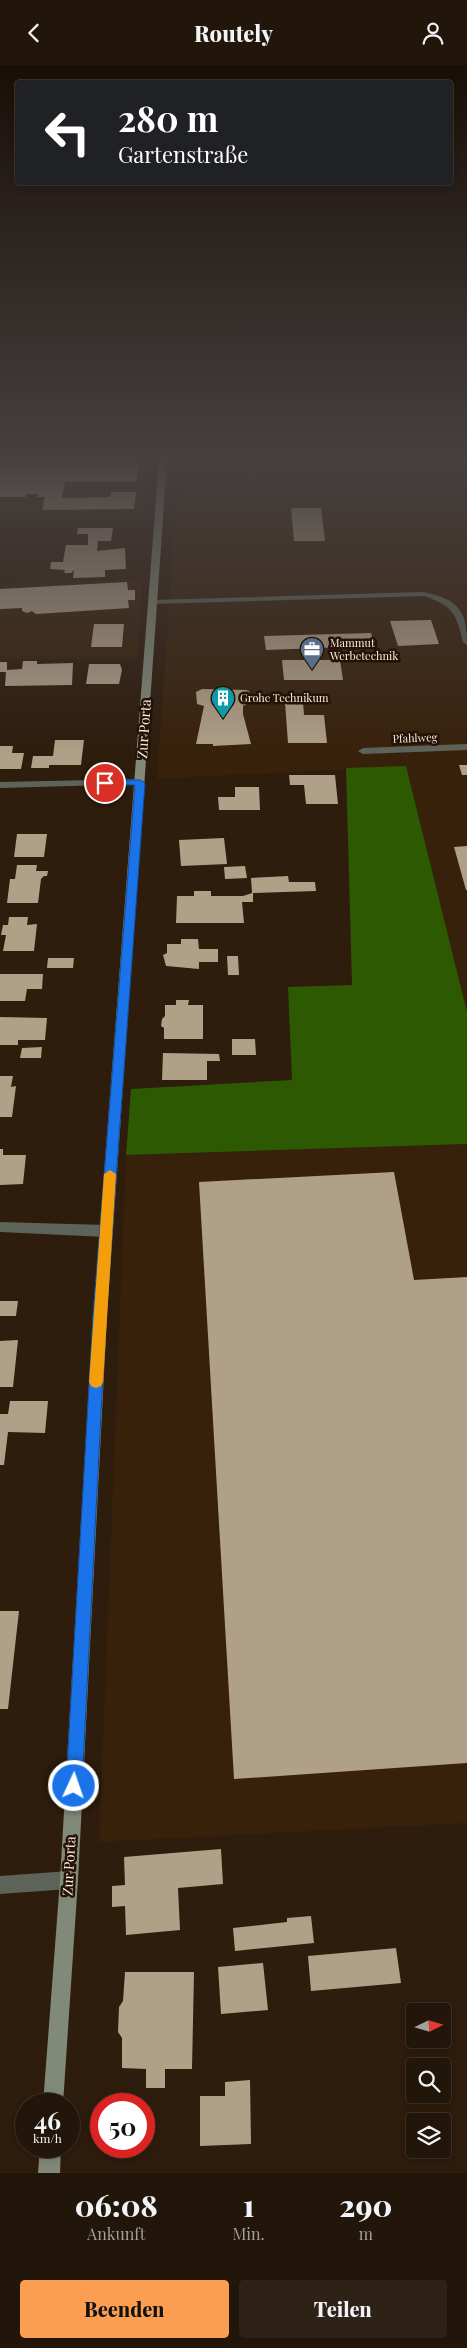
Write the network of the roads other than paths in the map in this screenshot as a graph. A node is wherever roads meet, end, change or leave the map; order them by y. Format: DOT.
graph roads {
  1 [pos="156,559"];
  2 [pos="152,602"];
  3 [pos="467,642"];
  4 [pos="467,747"];
  5 [pos="363,751"];
  6 [pos="140,783"];
  7 [pos="0,785"];
  8 [pos="0,1227"];
  9 [pos="106,1231"];
  10 [pos="69,1880"];
  11 [pos="0,1885"];
  12 [pos="55,2093"];
  13 [pos="50,2158"];
  14 [pos="49,2173"];
  1 -- 2 [label="main road, Zur Porta"];
  2 -- 3 [label="street"];
  2 -- 6 [label="main road, Zur Porta"];
  4 -- 5 [label="street, Pfahlweg"];
  6 -- 7 [label="street"];
  6 -- 9 [label="main road, Zur Porta"];
  8 -- 9 [label="street"];
  9 -- 10 [label="main road, Zur Porta"];
  10 -- 11 [label="street"];
  10 -- 12 [label="main road, Zur Porta"];
  13 -- 14 [label="main road"];
}
